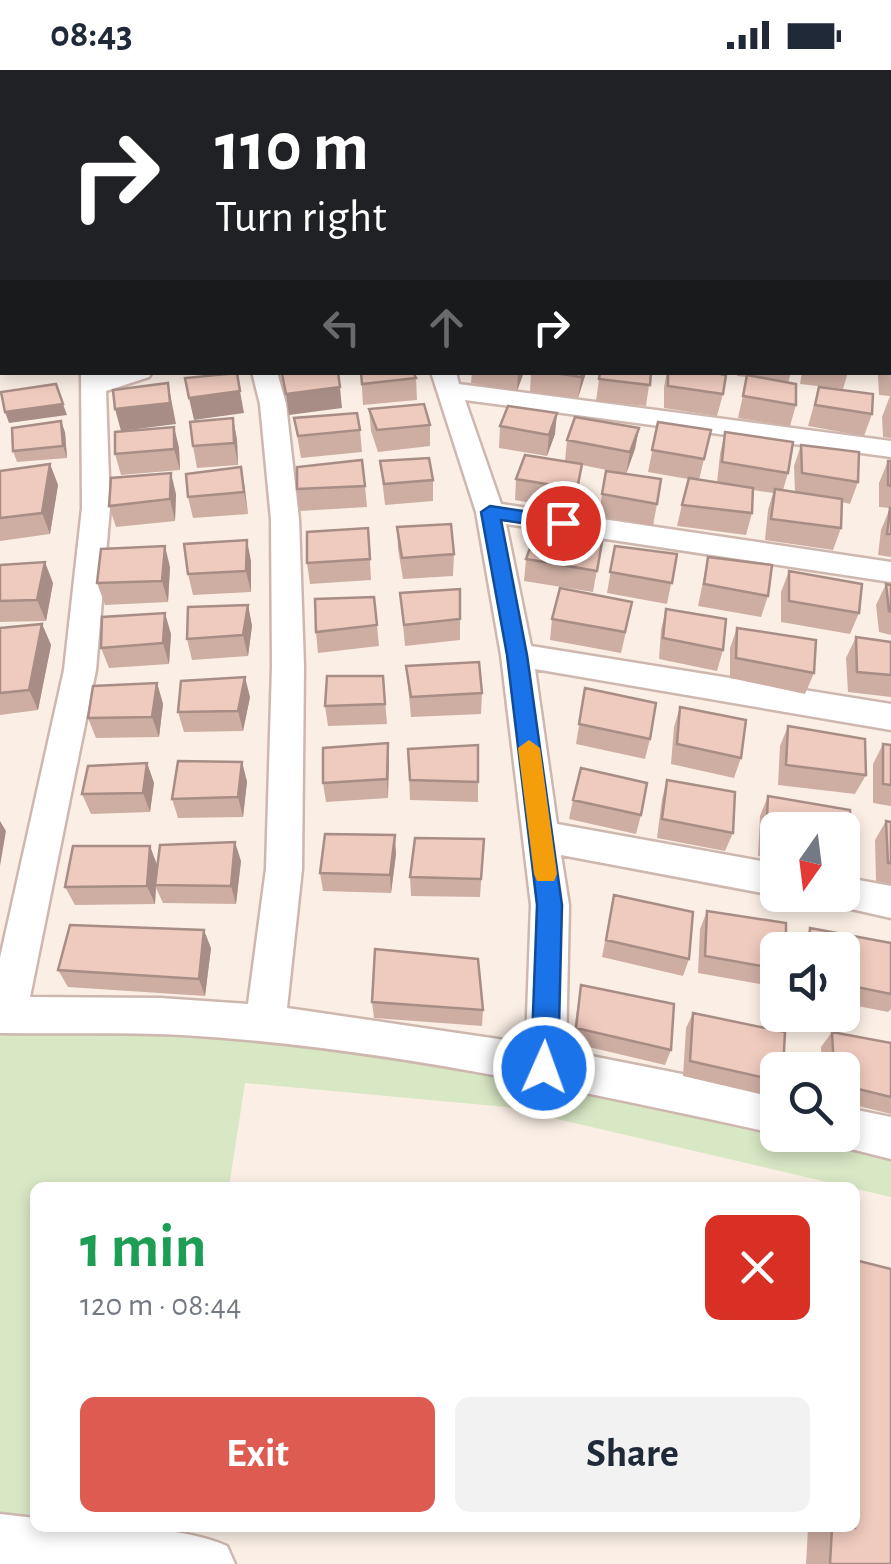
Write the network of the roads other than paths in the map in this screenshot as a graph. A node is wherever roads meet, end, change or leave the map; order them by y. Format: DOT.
graph roads {
  1 [pos="122,375"];
  2 [pos="265,375"];
  3 [pos="93,380"];
  4 [pos="447,381"];
  5 [pos="891,449"];
  6 [pos="490,512"];
  7 [pos="891,572"];
  8 [pos="517,655"];
  9 [pos="891,717"];
  10 [pos="540,836"];
  11 [pos="760,877"];
  12 [pos="860,896"];
  13 [pos="891,902"];
  14 [pos="4,1015"];
  15 [pos="265,1026"];
  16 [pos="544,1068"];
  17 [pos="760,1110"];
  18 [pos="860,1132"];
  19 [pos="891,1138"];
  20 [pos="0,1540"];
  21 [pos="209,1564"];
  1 -- 3 [label="street"];
  2 -- 15 [label="street"];
  3 -- 14 [label="street"];
  4 -- 5 [label="street"];
  4 -- 6 [label="street"];
  6 -- 7 [label="street"];
  6 -- 8 [label="street"];
  8 -- 9 [label="street"];
  8 -- 10 [label="street"];
  10 -- 11 [label="street"];
  10 -- 16 [label="street"];
  12 -- 13 [label="street"];
  14 -- 15 [label="street"];
  15 -- 16 [label="street"];
  16 -- 17 [label="street"];
  18 -- 19 [label="street"];
  20 -- 21 [label="street"];
}
